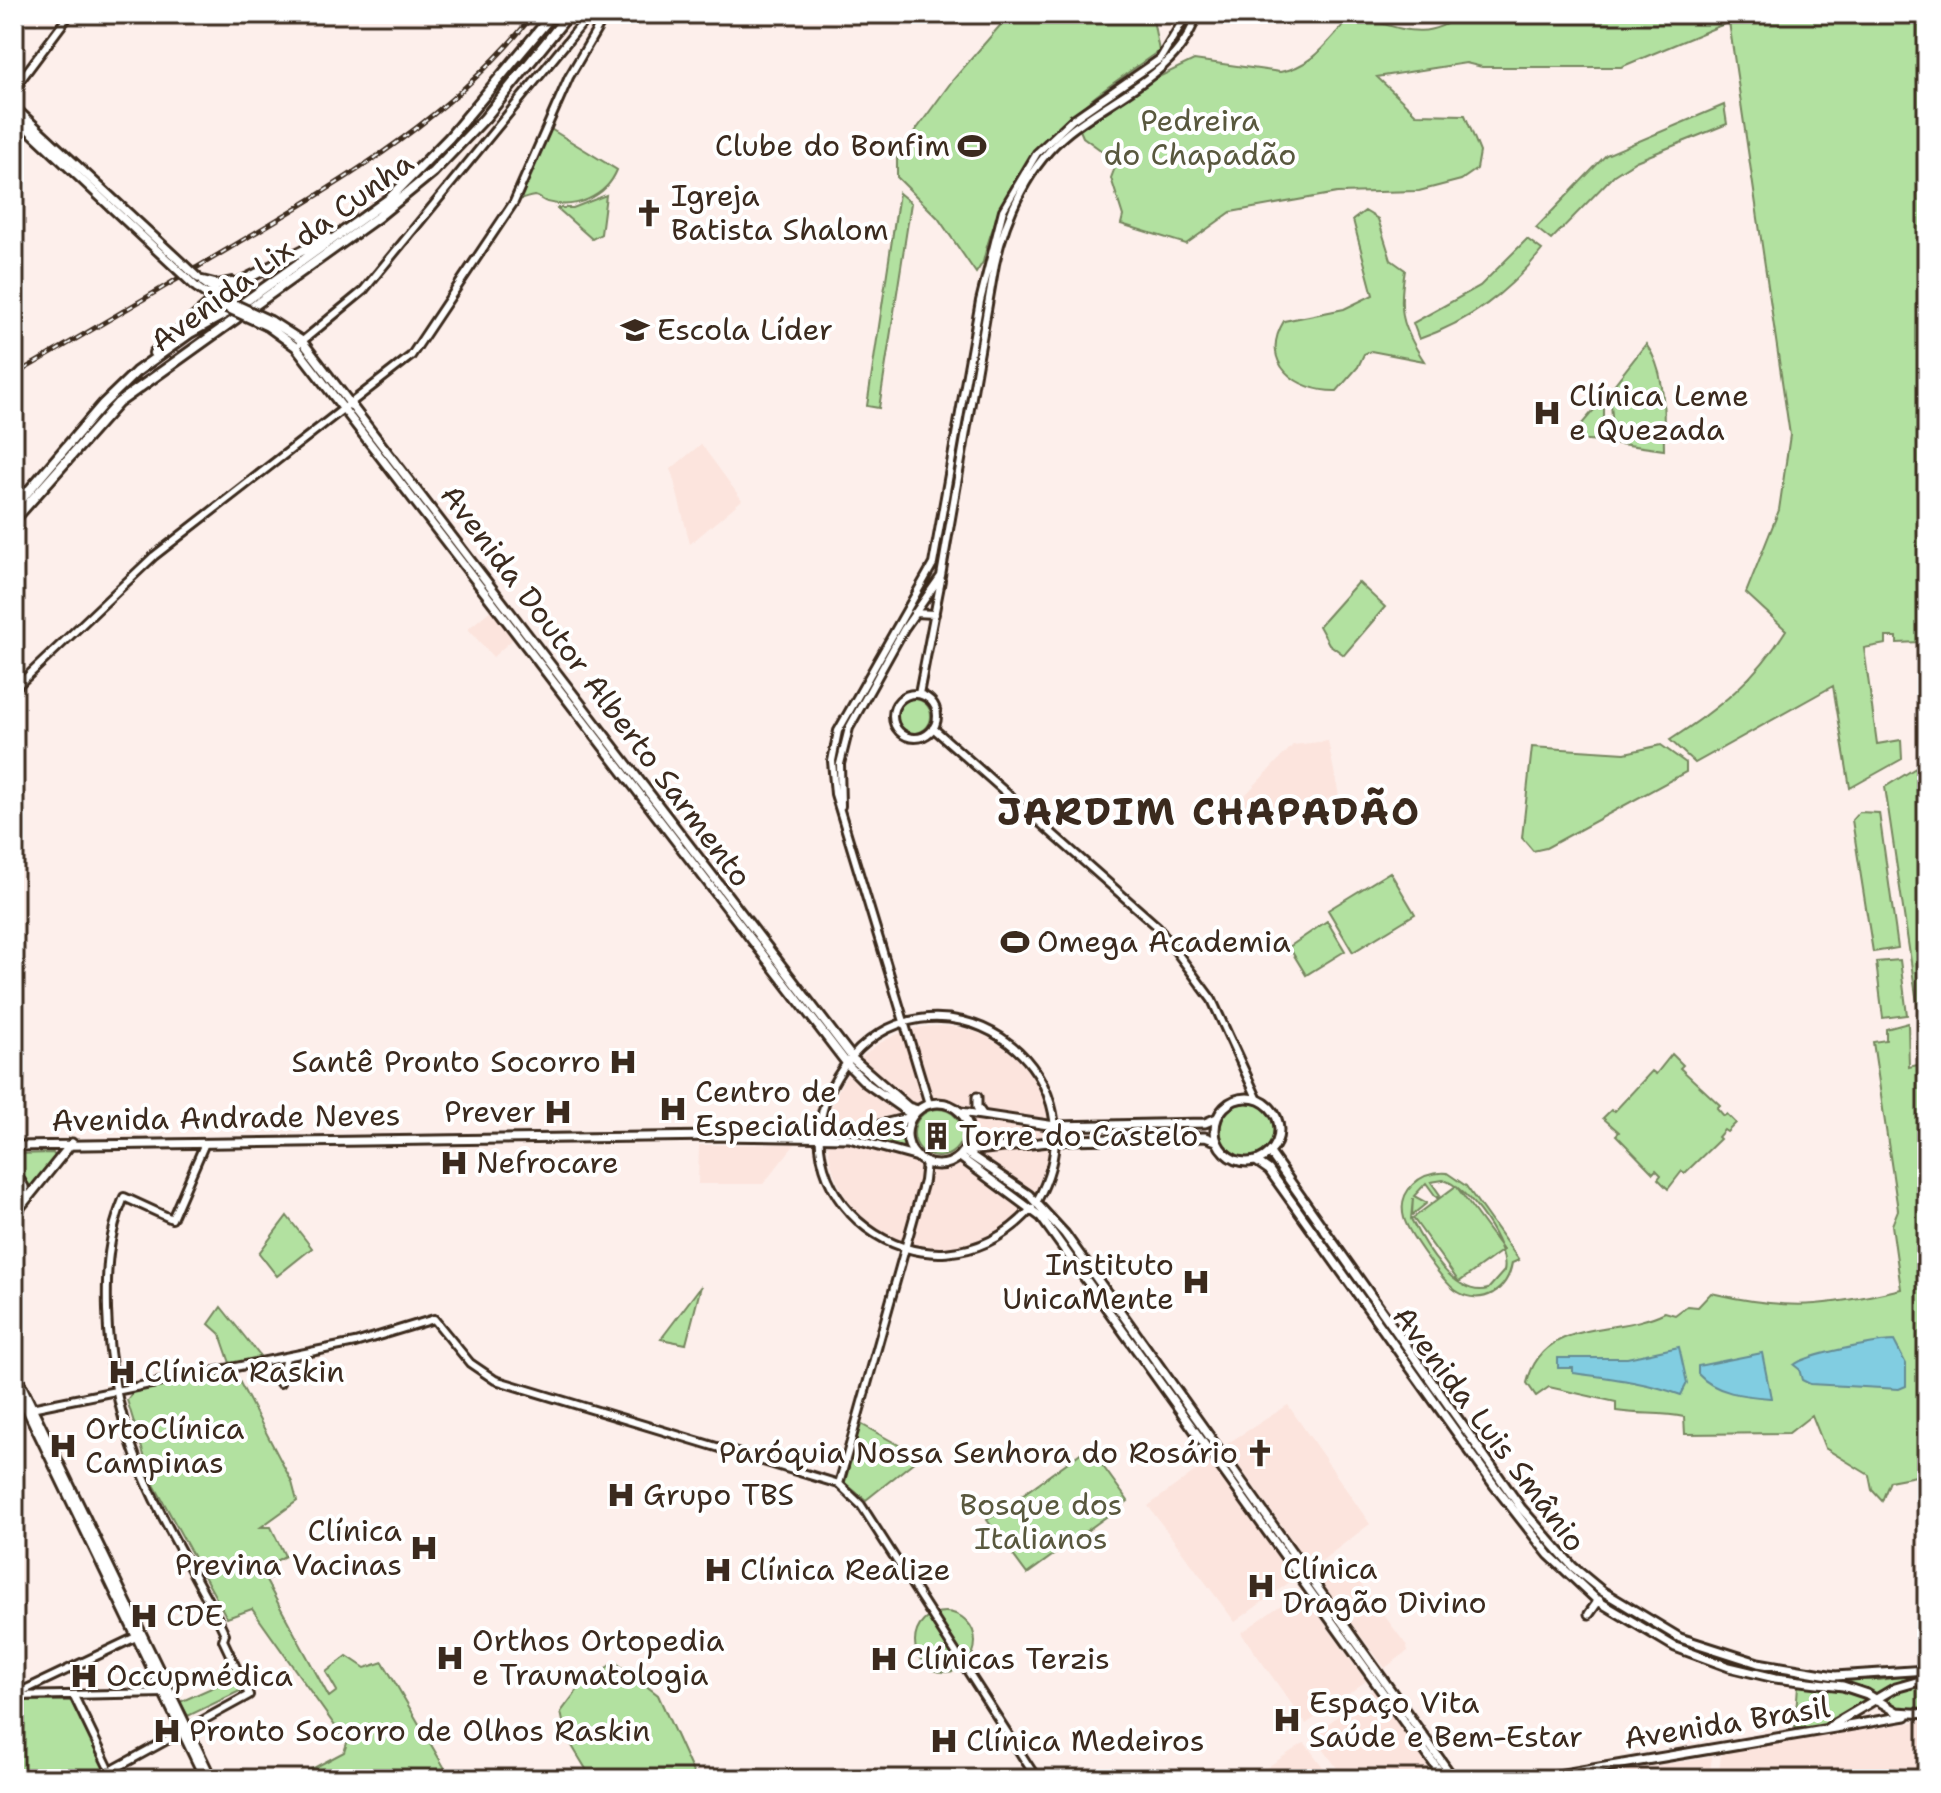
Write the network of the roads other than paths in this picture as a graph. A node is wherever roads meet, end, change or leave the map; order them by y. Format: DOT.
graph roads {
  1 [pos="70,14"];
  2 [pos="553,14"];
  3 [pos="570,14"];
  4 [pos="588,15"];
  5 [pos="1187,15"];
  6 [pos="1197,15"];
  7 [pos="603,18"];
  8 [pos="1176,38"];
  9 [pos="1183,48"];
  10 [pos="14,89"];
  11 [pos="16,113"];
  12 [pos="340,234"];
  13 [pos="248,276"];
  14 [pos="199,282"];
  15 [pos="216,298"];
  16 [pos="299,344"];
  17 [pos="136,372"];
  18 [pos="346,408"];
  19 [pos="70,450"];
  20 [pos="14,508"];
  21 [pos="14,520"];
  22 [pos="941,576"];
  23 [pos="914,613"];
  24 [pos="935,614"];
  25 [pos="14,689"];
  26 [pos="919,694"];
  27 [pos="933,728"];
  28 [pos="841,806"];
  29 [pos="907,1023"];
  30 [pos="850,1060"];
  31 [pos="977,1097"];
  32 [pos="1258,1100"];
  33 [pos="929,1104"];
  34 [pos="961,1112"];
  35 [pos="914,1114"];
  36 [pos="982,1114"];
  37 [pos="1217,1118"];
  38 [pos="1055,1126"];
  39 [pos="822,1134"];
  40 [pos="1056,1141"];
  41 [pos="1216,1141"];
  42 [pos="72,1143"];
  43 [pos="205,1143"];
  44 [pos="17,1144"];
  45 [pos="50,1144"];
  46 [pos="997,1149"];
  47 [pos="1270,1153"];
  48 [pos="962,1154"];
  49 [pos="918,1157"];
  50 [pos="1256,1161"];
  51 [pos="926,1162"];
  52 [pos="56,1165"];
  53 [pos="14,1170"];
  54 [pos="996,1171"];
  55 [pos="24,1202"];
  56 [pos="1034,1205"];
  57 [pos="14,1215"];
  58 [pos="905,1249"];
  59 [pos="286,1357"];
  60 [pos="14,1370"];
  61 [pos="14,1383"];
  62 [pos="280,1383"];
  63 [pos="115,1392"];
  64 [pos="29,1408"];
  65 [pos="839,1484"];
  66 [pos="1605,1593"];
  67 [pos="1598,1601"];
  68 [pos="1589,1614"];
  69 [pos="136,1637"];
  70 [pos="1927,1670"];
  71 [pos="1927,1679"];
  72 [pos="167,1692"];
  73 [pos="14,1696"];
  74 [pos="74,1696"];
  75 [pos="1876,1700"];
  76 [pos="1927,1712"];
  77 [pos="1916,1714"];
  78 [pos="185,1730"];
  79 [pos="1816,1732"];
  80 [pos="1435,1765"];
  81 [pos="112,1776"];
  82 [pos="96,1779"];
  83 [pos="205,1779"];
  84 [pos="212,1779"];
  85 [pos="1037,1779"];
  86 [pos="1437,1779"];
  87 [pos="1445,1779"];
  88 [pos="1454,1779"];
  89 [pos="1534,1779"];
  1 -- 10 [label="main road"];
  2 -- 12 [label="highway, Avenida Lix da Cunha"];
  3 -- 19 [label="highway, Avenida Lix da Cunha"];
  4 -- 7 [label="highway"];
  4 -- 16 [label="main road"];
  5 -- 6 [label="main road"];
  5 -- 8 [label="main road"];
  6 -- 9 [label="main road"];
  7 -- 18 [label="main road"];
  8 -- 9 [label="main road"];
  8 -- 28 [label="main road"];
  9 -- 22 [label="main road"];
  11 -- 14 [label="main road, Avenida Doutor Alberto Sarmento, bridge"];
  12 -- 13 [label="highway"];
  12 -- 17 [label="highway, Avenida Lix da Cunha"];
  13 -- 14 [label="highway"];
  13 -- 15 [label="highway"];
  14 -- 15 [label="main road, Avenida Doutor Alberto Sarmento"];
  15 -- 16 [label="main road, Avenida Doutor Alberto Sarmento, bridge"];
  15 -- 17 [label="highway"];
  16 -- 18 [label="main road, Avenida Doutor Alberto Sarmento"];
  17 -- 19 [label="highway, Avenida Lix da Cunha"];
  18 -- 25 [label="main road"];
  18 -- 30 [label="main road, Avenida Doutor Alberto Sarmento"];
  19 -- 20 [label="highway, Avenida Lix da Cunha"];
  19 -- 21 [label="highway, Avenida Lix da Cunha"];
  22 -- 23 [label="main road"];
  22 -- 24 [label="main road"];
  23 -- 24 [label="main road"];
  23 -- 28 [label="main road"];
  24 -- 26 [label="main road"];
  26 -- 27 [label="main road"];
  26 -- 27 [label="main road"];
  27 -- 32 [label="main road"];
  28 -- 29 [label="main road"];
  29 -- 30 [label="main road"];
  29 -- 33 [label="main road"];
  29 -- 38 [label="main road"];
  30 -- 35 [label="main road, Avenida Doutor Alberto Sarmento"];
  30 -- 39 [label="main road"];
  31 -- 36 [label="main road"];
  32 -- 37 [label="main road"];
  32 -- 47 [label="main road"];
  33 -- 34 [label="main road"];
  33 -- 35 [label="main road"];
  34 -- 36 [label="main road"];
  34 -- 48 [label="main road"];
  35 -- 39 [label="main road, Avenida Andrade Neves"];
  35 -- 49 [label="main road"];
  36 -- 38 [label="main road"];
  37 -- 38 [label="main road"];
  37 -- 41 [label="main road"];
  38 -- 40 [label="main road"];
  39 -- 43 [label="main road, Avenida Andrade Neves"];
  39 -- 49 [label="main road, Avenida Andrade Neves"];
  39 -- 58 [label="main road"];
  40 -- 41 [label="main road"];
  40 -- 46 [label="main road"];
  40 -- 56 [label="main road"];
  41 -- 50 [label="main road"];
  42 -- 43 [label="main road, Avenida Andrade Neves"];
  42 -- 45 [label="main road, Avenida Andrade Neves"];
  42 -- 52 [label="main road"];
  43 -- 63 [label="main road"];
  44 -- 45 [label="main road, Avenida Andrade Neves"];
  45 -- 52 [label="main road"];
  46 -- 48 [label="main road"];
  46 -- 54 [label="main road"];
  47 -- 50 [label="main road"];
  47 -- 66 [label="main road, Avenida Luis Smânio"];
  48 -- 51 [label="main road"];
  48 -- 54 [label="main road"];
  48 -- 56 [label="main road"];
  49 -- 51 [label="main road"];
  50 -- 67 [label="main road, Avenida Luis Smânio"];
  51 -- 58 [label="main road"];
  52 -- 55 [label="main road"];
  53 -- 55 [label="main road"];
  54 -- 56 [label="main road"];
  55 -- 57 [label="main road"];
  56 -- 58 [label="main road"];
  56 -- 80 [label="main road"];
  56 -- 88 [label="main road"];
  58 -- 65 [label="main road"];
  59 -- 62 [label="main road"];
  59 -- 63 [label="main road"];
  59 -- 65 [label="main road"];
  60 -- 64 [label="main road"];
  61 -- 64 [label="main road"];
  63 -- 64 [label="main road"];
  63 -- 78 [label="main road"];
  64 -- 69 [label="main road"];
  64 -- 72 [label="main road"];
  65 -- 85 [label="main road"];
  66 -- 67 [label="main road"];
  66 -- 70 [label="main road, Avenida Luis Smânio"];
  67 -- 68 [label="main road"];
  67 -- 75 [label="main road, Avenida Luis Smânio"];
  69 -- 72 [label="main road"];
  69 -- 73 [label="main road"];
  71 -- 75 [label="main road"];
  72 -- 74 [label="main road"];
  72 -- 78 [label="main road"];
  73 -- 74 [label="main road"];
  74 -- 81 [label="main road"];
  75 -- 77 [label="main road, Avenida Luis Smânio"];
  75 -- 79 [label="main road"];
  76 -- 77 [label="main road"];
  77 -- 79 [label="main road, Avenida Brasil"];
  78 -- 81 [label="main road"];
  78 -- 83 [label="main road"];
  78 -- 84 [label="main road"];
  79 -- 89 [label="main road, Avenida Brasil"];
  80 -- 86 [label="main road"];
  80 -- 87 [label="main road"];
  81 -- 82 [label="main road"];
}
